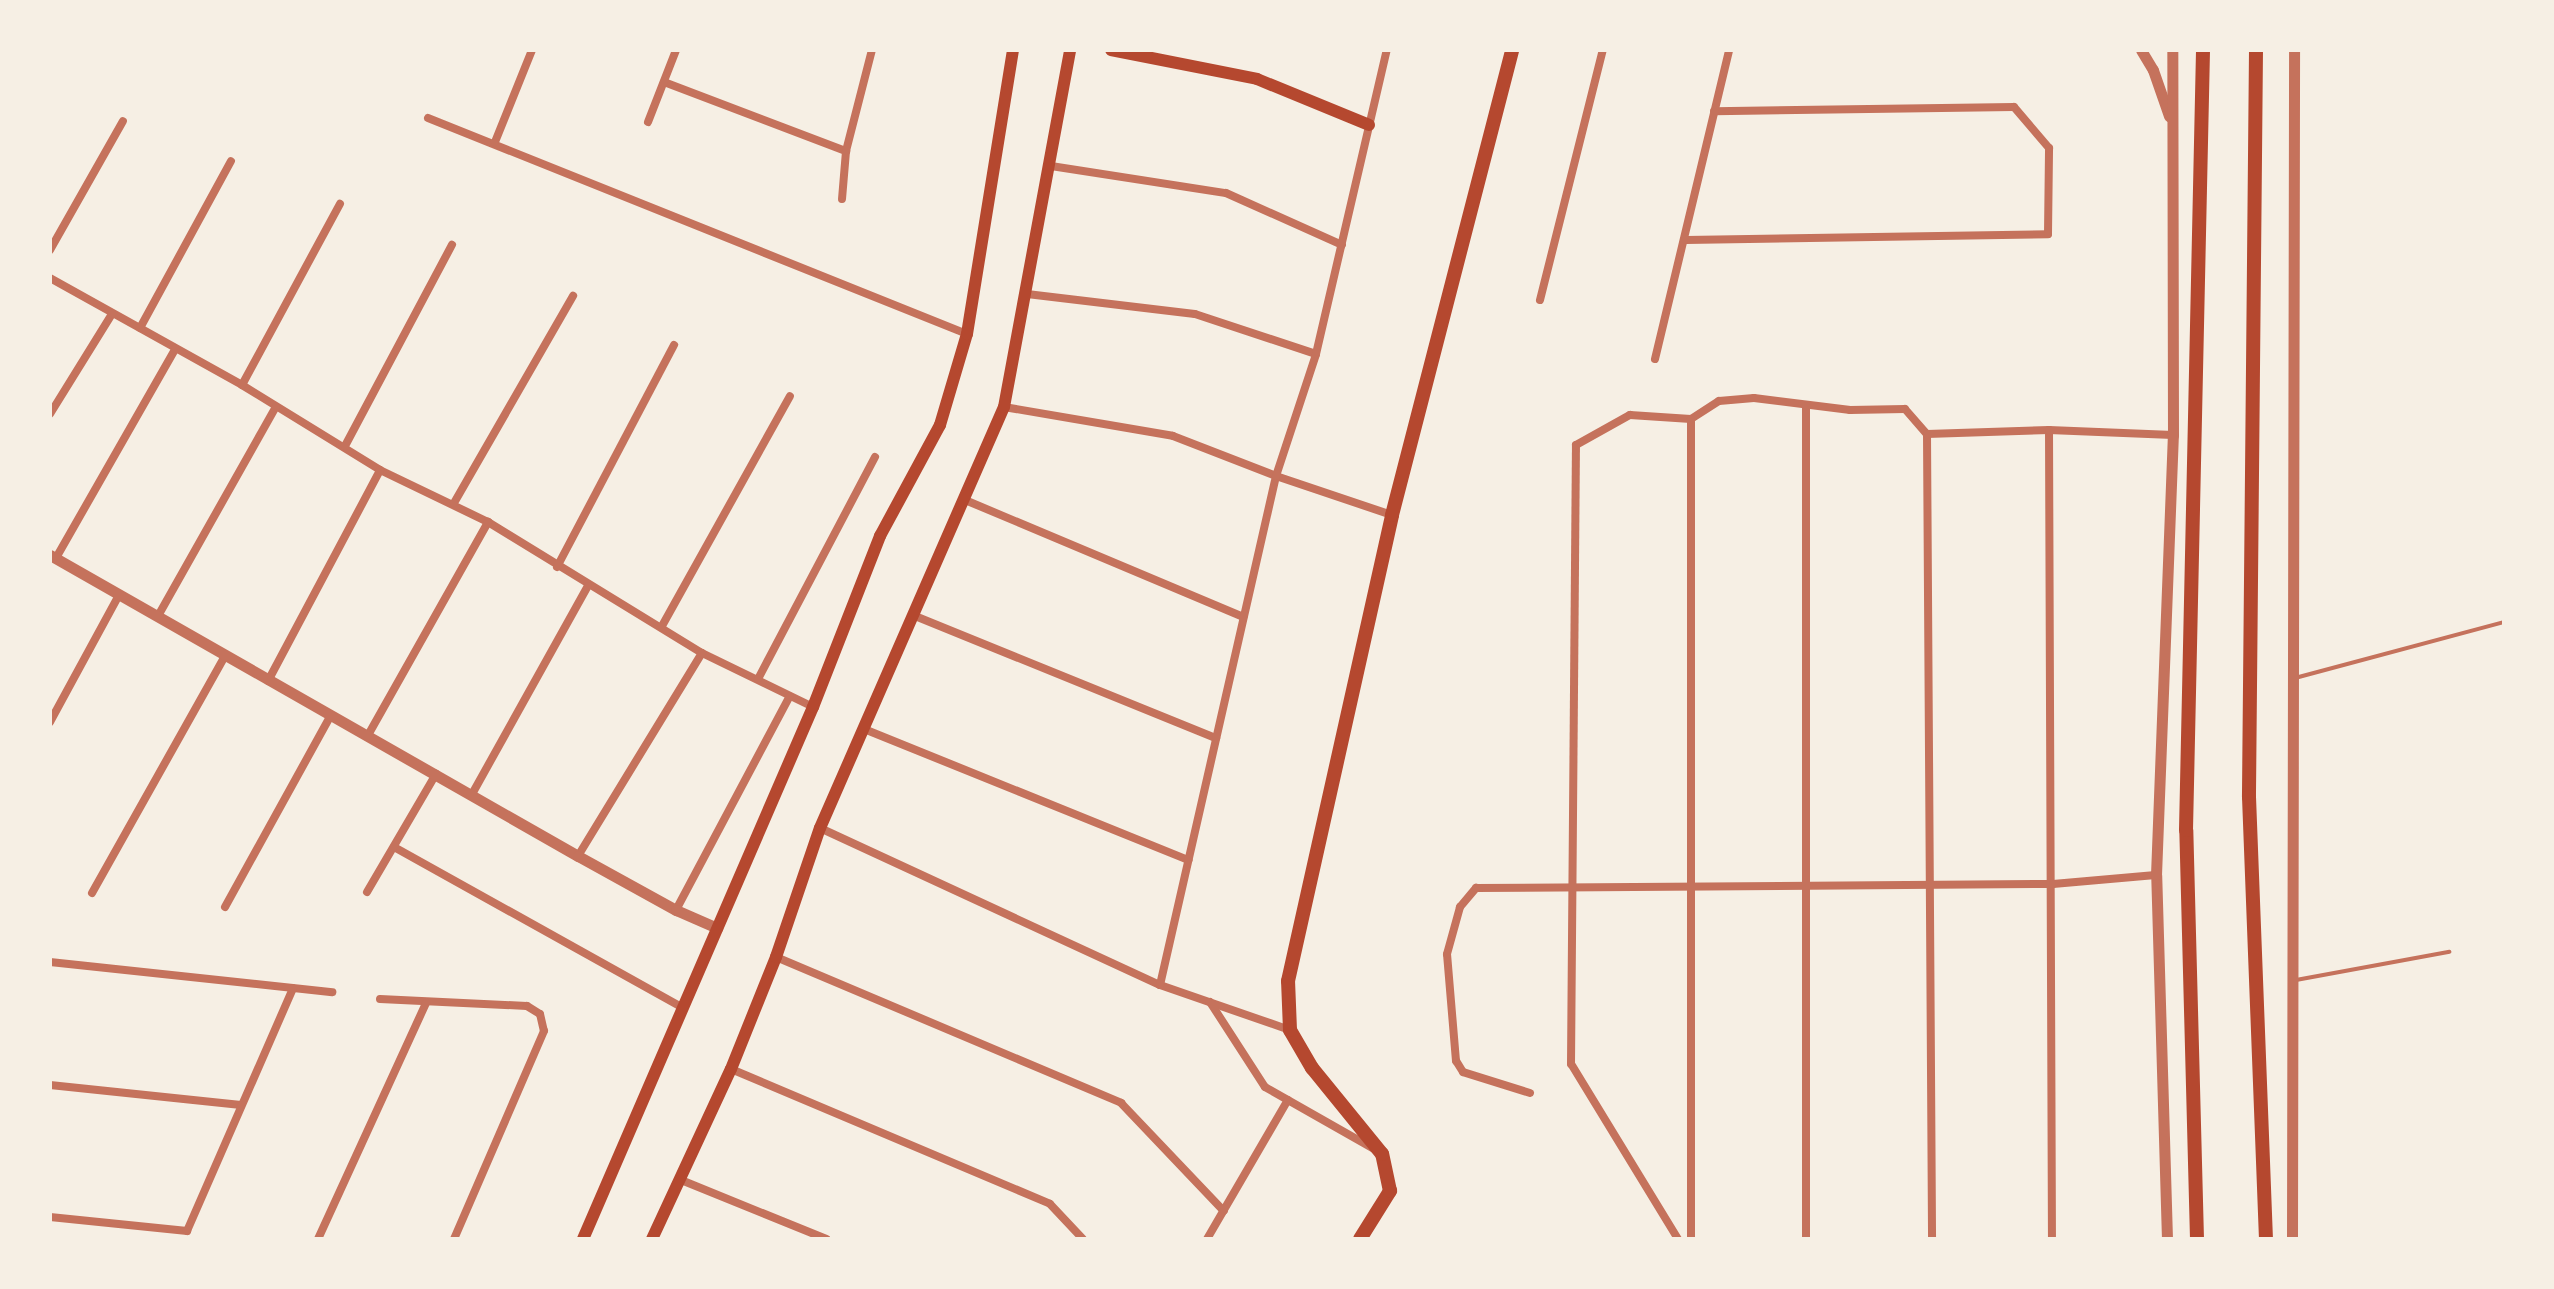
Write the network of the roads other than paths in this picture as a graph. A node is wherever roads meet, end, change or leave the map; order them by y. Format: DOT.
graph roads {
  1 [pos="532,50"];
  2 [pos="676,50"];
  3 [pos="872,50"];
  4 [pos="1010,50"];
  5 [pos="1070,50"];
  6 [pos="1111,50"];
  7 [pos="1387,50"];
  8 [pos="1512,50"];
  9 [pos="1603,50"];
  10 [pos="1729,50"];
  11 [pos="2141,50"];
  12 [pos="2172,50"];
  13 [pos="2203,50"];
  14 [pos="2256,50"];
  15 [pos="2294,50"];
  16 [pos="664,82"];
  17 [pos="1714,111"];
  18 [pos="428,118"];
  19 [pos="123,121"];
  20 [pos="648,122"];
  21 [pos="1369,125"];
  22 [pos="2172,127"];
  23 [pos="495,142"];
  24 [pos="846,151"];
  25 [pos="231,161"];
  26 [pos="1051,166"];
  27 [pos="842,199"];
  28 [pos="340,204"];
  29 [pos="1686,240"];
  30 [pos="452,245"];
  31 [pos="1342,245"];
  32 [pos="50,250"];
  33 [pos="50,278"];
  34 [pos="1027,294"];
  35 [pos="573,296"];
  36 [pos="1540,300"];
  37 [pos="112,314"];
  38 [pos="140,328"];
  39 [pos="967,334"];
  40 [pos="674,345"];
  41 [pos="175,349"];
  42 [pos="1316,354"];
  43 [pos="1655,359"];
  44 [pos="242,385"];
  45 [pos="790,396"];
  46 [pos="1806,406"];
  47 [pos="276,407"];
  48 [pos="1004,407"];
  49 [pos="50,414"];
  50 [pos="1691,419"];
  51 [pos="2049,430"];
  52 [pos="1927,434"];
  53 [pos="2173,435"];
  54 [pos="345,446"];
  55 [pos="875,457"];
  56 [pos="380,470"];
  57 [pos="1276,476"];
  58 [pos="965,500"];
  59 [pos="454,503"];
  60 [pos="1392,515"];
  61 [pos="488,522"];
  62 [pos="53,557"];
  63 [pos="557,567"];
  64 [pos="588,586"];
  65 [pos="119,595"];
  66 [pos="158,616"];
  67 [pos="915,616"];
  68 [pos="1243,617"];
  69 [pos="2504,622"];
  70 [pos="662,626"];
  71 [pos="702,653"];
  72 [pos="225,656"];
  73 [pos="758,679"];
  74 [pos="2292,679"];
  75 [pos="268,681"];
  76 [pos="790,696"];
  77 [pos="813,707"];
  78 [pos="330,717"];
  79 [pos="50,722"];
  80 [pos="864,729"];
  81 [pos="367,737"];
  82 [pos="1216,738"];
  83 [pos="436,774"];
  84 [pos="471,796"];
  85 [pos="820,828"];
  86 [pos="394,847"];
  87 [pos="578,856"];
  88 [pos="1189,860"];
  89 [pos="2156,875"];
  90 [pos="2053,884"];
  91 [pos="1690,886"];
  92 [pos="1931,886"];
  93 [pos="1570,888"];
  94 [pos="1804,888"];
  95 [pos="367,892"];
  96 [pos="92,893"];
  97 [pos="225,907"];
  98 [pos="676,910"];
  99 [pos="717,928"];
  100 [pos="2449,952"];
  101 [pos="776,957"];
  102 [pos="50,962"];
  103 [pos="2294,981"];
  104 [pos="1160,985"];
  105 [pos="293,988"];
  106 [pos="332,992"];
  107 [pos="380,999"];
  108 [pos="1210,1001"];
  109 [pos="426,1003"];
  110 [pos="683,1008"];
  111 [pos="1290,1030"];
  112 [pos="731,1069"];
  113 [pos="50,1085"];
  114 [pos="1530,1093"];
  115 [pos="1288,1100"];
  116 [pos="241,1105"];
  117 [pos="1382,1154"];
  118 [pos="681,1180"];
  119 [pos="1224,1211"];
  120 [pos="50,1217"];
  121 [pos="318,1239"];
  122 [pos="454,1239"];
  123 [pos="583,1239"];
  124 [pos="652,1239"];
  125 [pos="826,1239"];
  126 [pos="1083,1239"];
  127 [pos="1207,1239"];
  128 [pos="1360,1239"];
  129 [pos="1678,1239"];
  130 [pos="1691,1239"];
  131 [pos="1806,1239"];
  132 [pos="1932,1239"];
  133 [pos="2052,1239"];
  134 [pos="2167,1239"];
  135 [pos="2197,1239"];
  136 [pos="2266,1239"];
  137 [pos="2292,1239"];
  1 -- 23 [label="street"];
  2 -- 16 [label="street"];
  3 -- 24 [label="street"];
  4 -- 39 [label="main road"];
  5 -- 26 [label="main road"];
  6 -- 21 [label="main road"];
  7 -- 21 [label="street"];
  8 -- 60 [label="main road"];
  9 -- 36 [label="street"];
  10 -- 17 [label="street"];
  11 -- 22 [label="street"];
  12 -- 22 [label="street"];
  13 -- 135 [label="main road"];
  14 -- 136 [label="main road"];
  15 -- 74 [label="street"];
  16 -- 20 [label="street"];
  16 -- 24 [label="street"];
  17 -- 29 [label="street"];
  17 -- 29 [label="street"];
  18 -- 23 [label="street"];
  19 -- 32 [label="street"];
  21 -- 31 [label="street"];
  22 -- 53 [label="street"];
  23 -- 39 [label="street"];
  24 -- 27 [label="street"];
  25 -- 38 [label="street"];
  26 -- 31 [label="street"];
  26 -- 34 [label="main road"];
  28 -- 44 [label="street"];
  29 -- 43 [label="street"];
  30 -- 54 [label="street"];
  31 -- 42 [label="street"];
  33 -- 37 [label="street"];
  34 -- 42 [label="street"];
  34 -- 48 [label="main road"];
  35 -- 59 [label="street"];
  37 -- 38 [label="street"];
  37 -- 49 [label="street"];
  38 -- 41 [label="street"];
  39 -- 77 [label="main road"];
  40 -- 63 [label="street"];
  41 -- 44 [label="street"];
  41 -- 62 [label="street"];
  42 -- 57 [label="street"];
  44 -- 47 [label="street"];
  45 -- 70 [label="street"];
  46 -- 50 [label="street"];
  46 -- 52 [label="street"];
  46 -- 94 [label="street"];
  47 -- 54 [label="street"];
  47 -- 66 [label="street"];
  48 -- 57 [label="street"];
  48 -- 58 [label="main road"];
  50 -- 91 [label="street"];
  50 -- 93 [label="street"];
  51 -- 52 [label="street"];
  51 -- 53 [label="street"];
  51 -- 90 [label="street"];
  52 -- 92 [label="street"];
  53 -- 89 [label="street"];
  54 -- 56 [label="street"];
  55 -- 73 [label="street"];
  56 -- 59 [label="street"];
  56 -- 75 [label="street"];
  57 -- 60 [label="street"];
  57 -- 68 [label="street"];
  58 -- 67 [label="main road"];
  58 -- 68 [label="street"];
  59 -- 61 [label="street"];
  60 -- 111 [label="main road"];
  61 -- 63 [label="street"];
  61 -- 81 [label="street"];
  62 -- 65 [label="street"];
  63 -- 64 [label="street"];
  64 -- 70 [label="street"];
  64 -- 84 [label="street"];
  65 -- 66 [label="street"];
  65 -- 79 [label="street"];
  66 -- 72 [label="street"];
  67 -- 80 [label="main road"];
  67 -- 82 [label="street"];
  68 -- 82 [label="street"];
  69 -- 74 [label="lane"];
  70 -- 71 [label="street"];
  71 -- 73 [label="street"];
  71 -- 87 [label="street"];
  72 -- 75 [label="street"];
  72 -- 96 [label="street"];
  73 -- 76 [label="street"];
  74 -- 103 [label="street"];
  75 -- 78 [label="street"];
  76 -- 77 [label="street"];
  76 -- 98 [label="street"];
  77 -- 99 [label="main road"];
  78 -- 81 [label="street"];
  78 -- 97 [label="street"];
  80 -- 85 [label="main road"];
  80 -- 88 [label="street"];
  81 -- 83 [label="street"];
  82 -- 88 [label="street"];
  83 -- 84 [label="street"];
  83 -- 86 [label="street"];
  84 -- 87 [label="street"];
  85 -- 101 [label="main road"];
  85 -- 104 [label="street"];
  86 -- 95 [label="street"];
  86 -- 110 [label="street"];
  87 -- 98 [label="street"];
  88 -- 104 [label="street"];
  89 -- 90 [label="street"];
  89 -- 134 [label="street"];
  90 -- 92 [label="street"];
  90 -- 133 [label="street"];
  91 -- 93 [label="street"];
  91 -- 94 [label="street"];
  91 -- 130 [label="street"];
  92 -- 94 [label="street"];
  92 -- 132 [label="street"];
  93 -- 114 [label="street"];
  93 -- 129 [label="street"];
  94 -- 131 [label="street"];
  98 -- 99 [label="street"];
  99 -- 110 [label="main road"];
  100 -- 103 [label="lane"];
  101 -- 112 [label="main road"];
  101 -- 119 [label="street"];
  102 -- 105 [label="street"];
  103 -- 137 [label="street"];
  104 -- 108 [label="street"];
  105 -- 106 [label="street"];
  105 -- 116 [label="street"];
  107 -- 109 [label="street"];
  108 -- 111 [label="street"];
  108 -- 115 [label="street"];
  109 -- 121 [label="street"];
  109 -- 122 [label="street"];
  110 -- 123 [label="main road"];
  111 -- 117 [label="main road"];
  112 -- 118 [label="main road"];
  112 -- 126 [label="street"];
  113 -- 116 [label="street"];
  115 -- 117 [label="street"];
  115 -- 119 [label="street"];
  116 -- 120 [label="street"];
  117 -- 128 [label="main road"];
  118 -- 124 [label="main road"];
  118 -- 125 [label="street"];
  119 -- 127 [label="street"];
}
